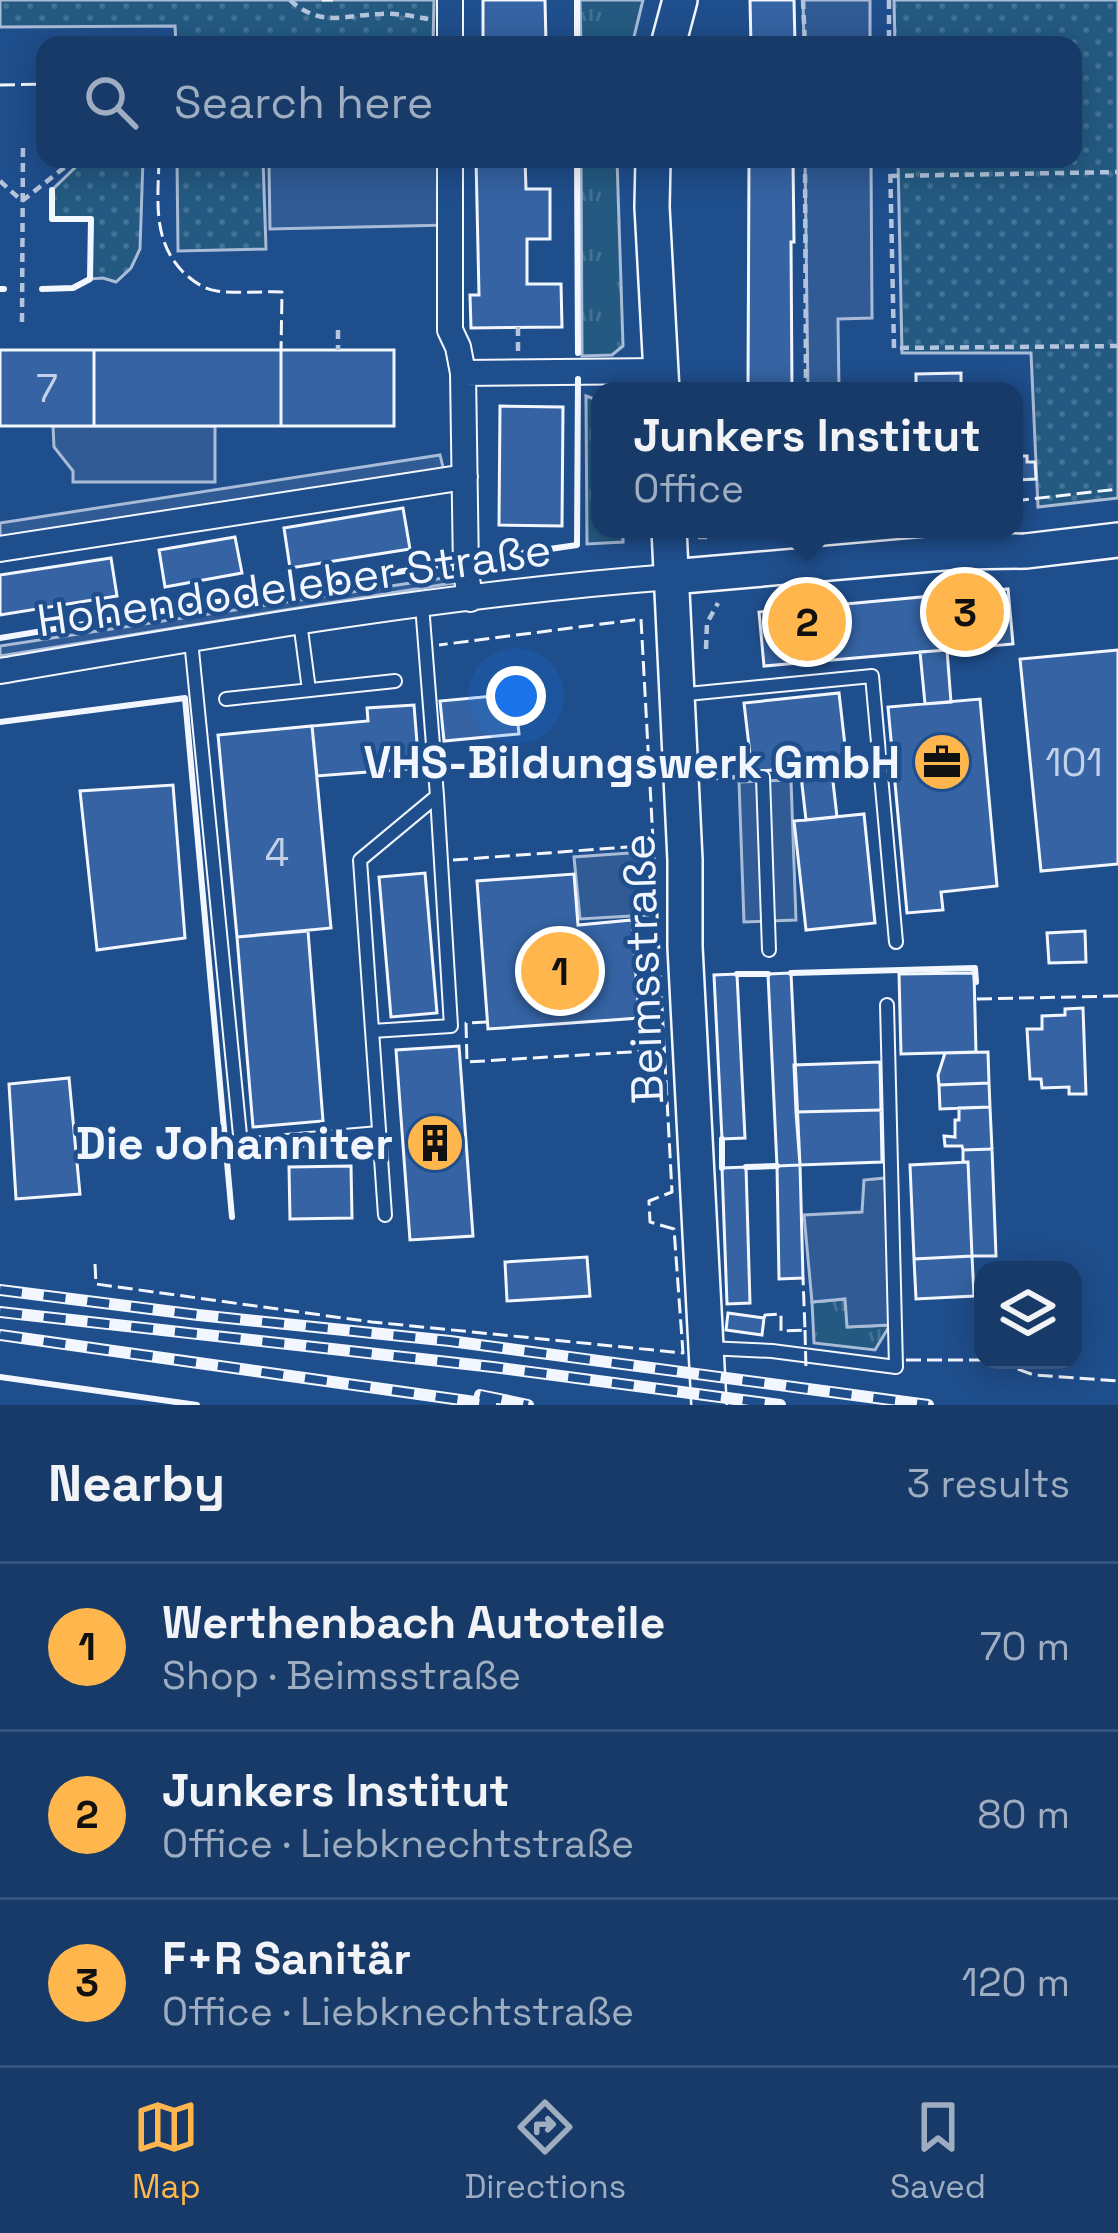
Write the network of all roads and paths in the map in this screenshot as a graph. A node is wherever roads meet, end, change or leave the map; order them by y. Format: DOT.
graph roads {
  1 [pos="290,0"];
  2 [pos="680,0"];
  3 [pos="803,0"];
  4 [pos="889,0"];
  5 [pos="450,23"];
  6 [pos="670,36"];
  7 [pos="805,36"];
  8 [pos="889,36"];
  9 [pos="23,144"];
  10 [pos="64,168"];
  11 [pos="450,168"];
  12 [pos="653,168"];
  13 [pos="805,168"];
  14 [pos="890,168"];
  15 [pos="1118,172"];
  16 [pos="890,176"];
  17 [pos="0,181"];
  18 [pos="22,201"];
  19 [pos="22,322"];
  20 [pos="338,330"];
  21 [pos="1118,346"];
  22 [pos="338,350"];
  23 [pos="463,373"];
  24 [pos="662,381"];
  25 [pos="806,382"];
  26 [pos="464,477"];
  27 [pos="680,538"];
  28 [pos="1118,540"];
  29 [pos="0,549"];
  30 [pos="671,577"];
  31 [pos="470,599"];
  32 [pos="422,605"];
  33 [pos="300,622"];
  34 [pos="191,639"];
  35 [pos="0,671"];
  36 [pos="395,681"];
  37 [pos="309,690"];
  38 [pos="676,695"];
  39 [pos="226,699"];
  40 [pos="763,777"];
  41 [pos="711,778"];
  42 [pos="437,796"];
  43 [pos="896,942"];
  44 [pos="770,950"];
  45 [pos="886,1004"];
  46 [pos="372,1031"];
  47 [pos="380,1133"];
  48 [pos="386,1215"];
  49 [pos="706,1348"];
  50 [pos="709,1405"];
  1 -- 5 [label="path"];
  2 -- 6 [label="street"];
  3 -- 7 [label="path"];
  4 -- 8 [label="path"];
  9 -- 18 [label="path"];
  10 -- 18 [label="path"];
  11 -- 23 [label="street"];
  12 -- 24 [label="street"];
  13 -- 25 [label="path"];
  14 -- 16 [label="path"];
  15 -- 16 [label="path"];
  16 -- 21 [label="path"];
  17 -- 18 [label="path"];
  18 -- 19 [label="path"];
  20 -- 22 [label="path"];
  23 -- 24 [label="street"];
  23 -- 26 [label="street"];
  26 -- 29 [label="street"];
  26 -- 31 [label="street"];
  27 -- 30 [label="street, Beimsstraße"];
  28 -- 30 [label="street"];
  30 -- 31 [label="street, Hohendodeleber Straße"];
  30 -- 38 [label="street, Beimsstraße"];
  31 -- 32 [label="street, Hohendodeleber Straße"];
  32 -- 33 [label="street, Hohendodeleber Straße"];
  32 -- 42 [label="lane"];
  33 -- 34 [label="street, Hohendodeleber Straße"];
  33 -- 37 [label="lane"];
  34 -- 35 [label="street, Hohendodeleber Straße"];
  34 -- 47 [label="lane"];
  36 -- 37 [label="lane"];
  37 -- 39 [label="lane"];
  38 -- 43 [label="lane"];
  38 -- 49 [label="street, Beimsstraße"];
  40 -- 41 [label="path"];
  40 -- 44 [label="lane"];
  42 -- 46 [label="lane"];
  42 -- 46 [label="lane"];
  45 -- 49 [label="lane"];
  46 -- 47 [label="lane"];
  47 -- 48 [label="lane"];
  49 -- 50 [label="street, Beimsstraße"];
}
